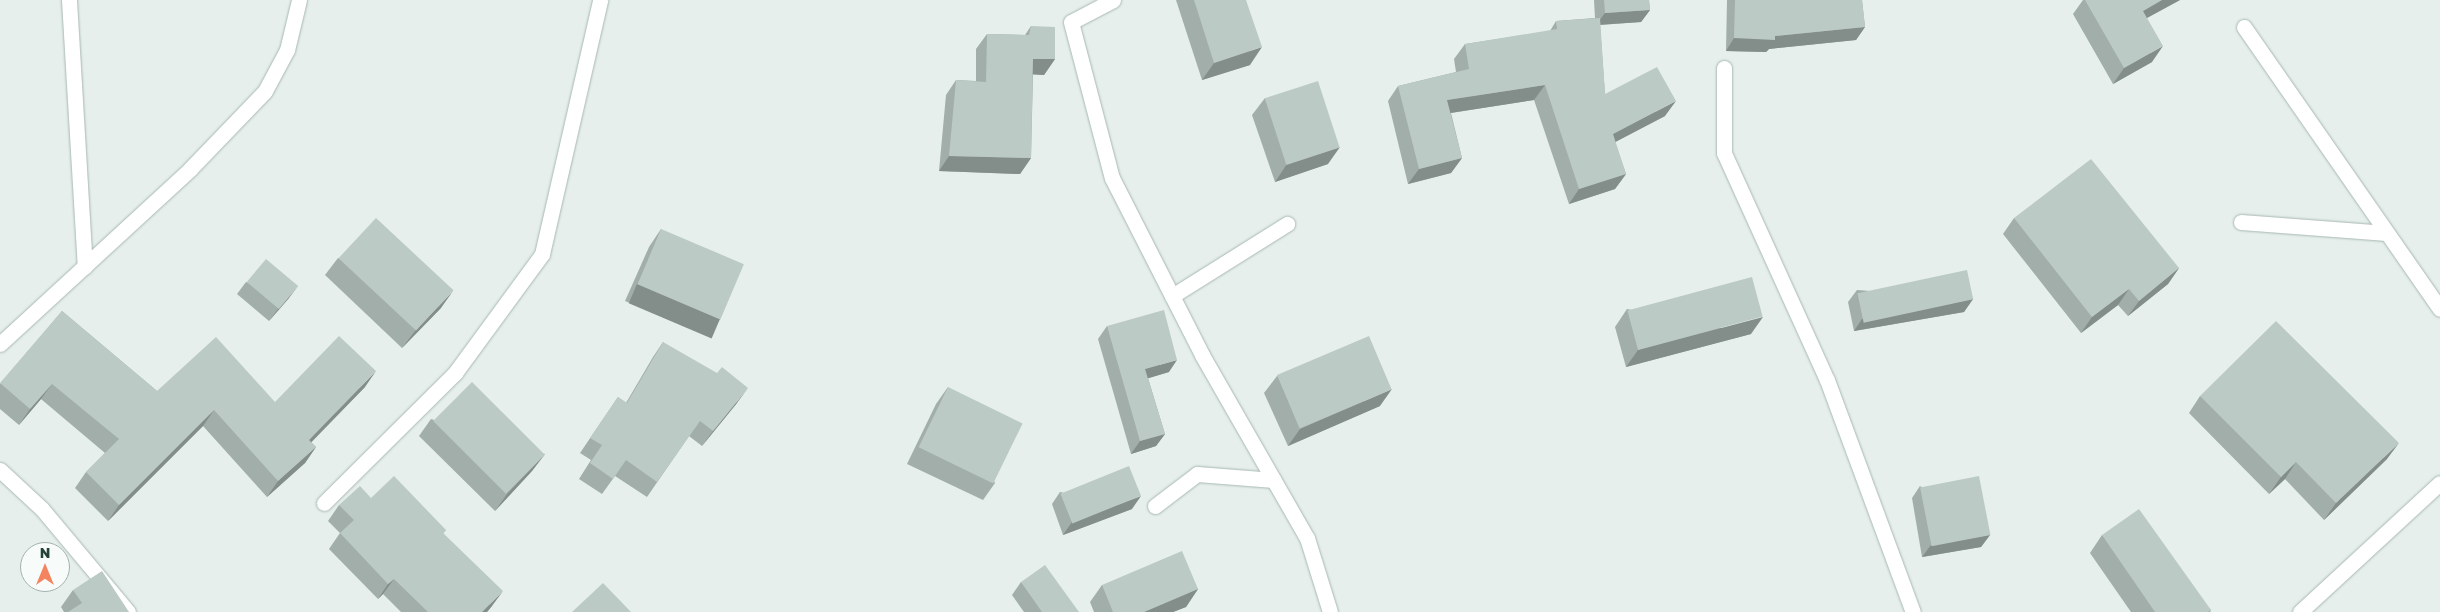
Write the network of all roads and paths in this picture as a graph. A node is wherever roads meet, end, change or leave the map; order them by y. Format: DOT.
graph roads {
  1 [pos="69,0"];
  2 [pos="299,0"];
  3 [pos="600,0"];
  4 [pos="1113,0"];
  5 [pos="2244,27"];
  6 [pos="1724,68"];
  7 [pos="2241,222"];
  8 [pos="1287,224"];
  9 [pos="2387,233"];
  10 [pos="85,267"];
  11 [pos="1172,296"];
  12 [pos="2440,309"];
  13 [pos="0,344"];
  14 [pos="0,470"];
  15 [pos="1274,480"];
  16 [pos="2440,483"];
  17 [pos="324,503"];
  18 [pos="1155,506"];
  19 [pos="128,612"];
  20 [pos="1330,612"];
  21 [pos="1913,612"];
  22 [pos="2300,612"];
  1 -- 10 [label="street"];
  2 -- 10 [label="street"];
  3 -- 17 [label="street"];
  4 -- 11 [label="street"];
  5 -- 9 [label="street"];
  6 -- 21 [label="street"];
  7 -- 9 [label="street"];
  8 -- 11 [label="street"];
  9 -- 12 [label="street"];
  10 -- 13 [label="street"];
  11 -- 15 [label="street"];
  14 -- 19 [label="street"];
  15 -- 18 [label="street"];
  15 -- 20 [label="street"];
  16 -- 22 [label="street"];
}
